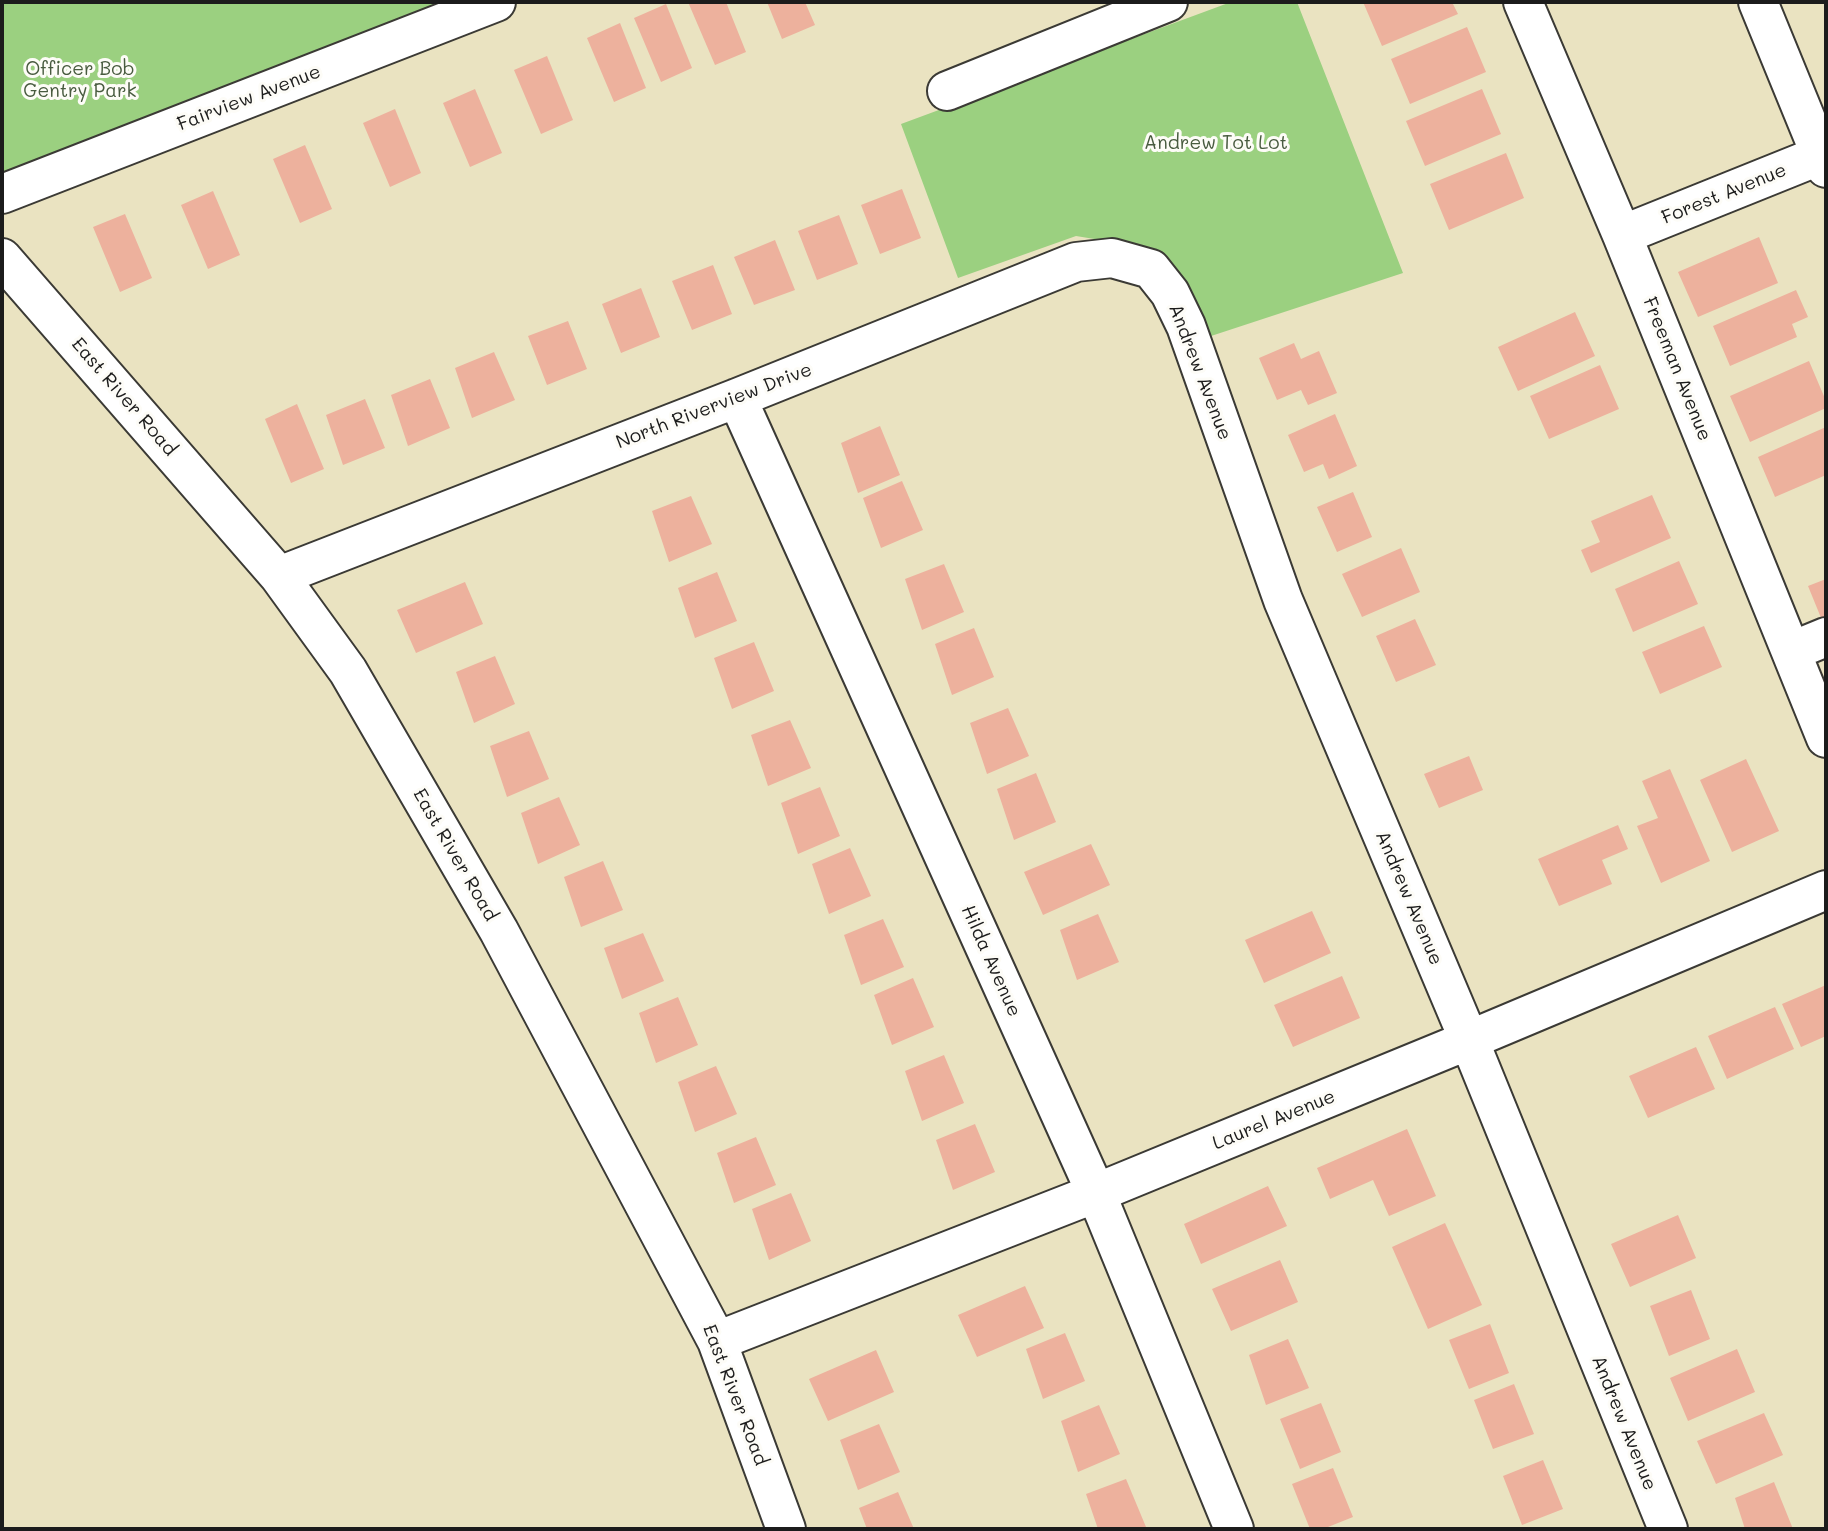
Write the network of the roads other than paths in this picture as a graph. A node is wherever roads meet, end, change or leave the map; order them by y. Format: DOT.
graph roads {
  1 [pos="496,2"];
  2 [pos="1168,2"];
  3 [pos="1523,2"];
  4 [pos="1758,2"];
  5 [pos="947,91"];
  6 [pos="1825,158"];
  7 [pos="2,194"];
  8 [pos="1622,235"];
  9 [pos="2,258"];
  10 [pos="1151,268"];
  11 [pos="737,398"];
  12 [pos="279,576"];
  13 [pos="1826,637"];
  14 [pos="1791,652"];
  15 [pos="1826,738"];
  16 [pos="1826,890"];
  17 [pos="1469,1040"];
  18 [pos="1096,1193"];
  19 [pos="717,1341"];
  20 [pos="786,1529"];
  21 [pos="1234,1529"];
  22 [pos="1668,1529"];
  1 -- 7 [label="street, Fairview Avenue"];
  2 -- 5 [label="street"];
  3 -- 8 [label="street, Freeman Avenue"];
  4 -- 6 [label="street"];
  6 -- 8 [label="street, Forest Avenue"];
  8 -- 14 [label="street, Freeman Avenue"];
  9 -- 12 [label="street, East River Road"];
  10 -- 11 [label="street, North Riverview Drive"];
  10 -- 17 [label="street, Andrew Avenue"];
  11 -- 12 [label="street, North Riverview Drive"];
  11 -- 18 [label="street, Hilda Avenue"];
  12 -- 19 [label="street, East River Road"];
  13 -- 14 [label="street"];
  14 -- 15 [label="street, Freeman Avenue"];
  16 -- 17 [label="street, Laurel Avenue"];
  17 -- 18 [label="street, Laurel Avenue"];
  17 -- 22 [label="street, Andrew Avenue"];
  18 -- 19 [label="street, Laurel Avenue"];
  18 -- 21 [label="street, Hilda Avenue"];
  19 -- 20 [label="street, East River Road"];
}
